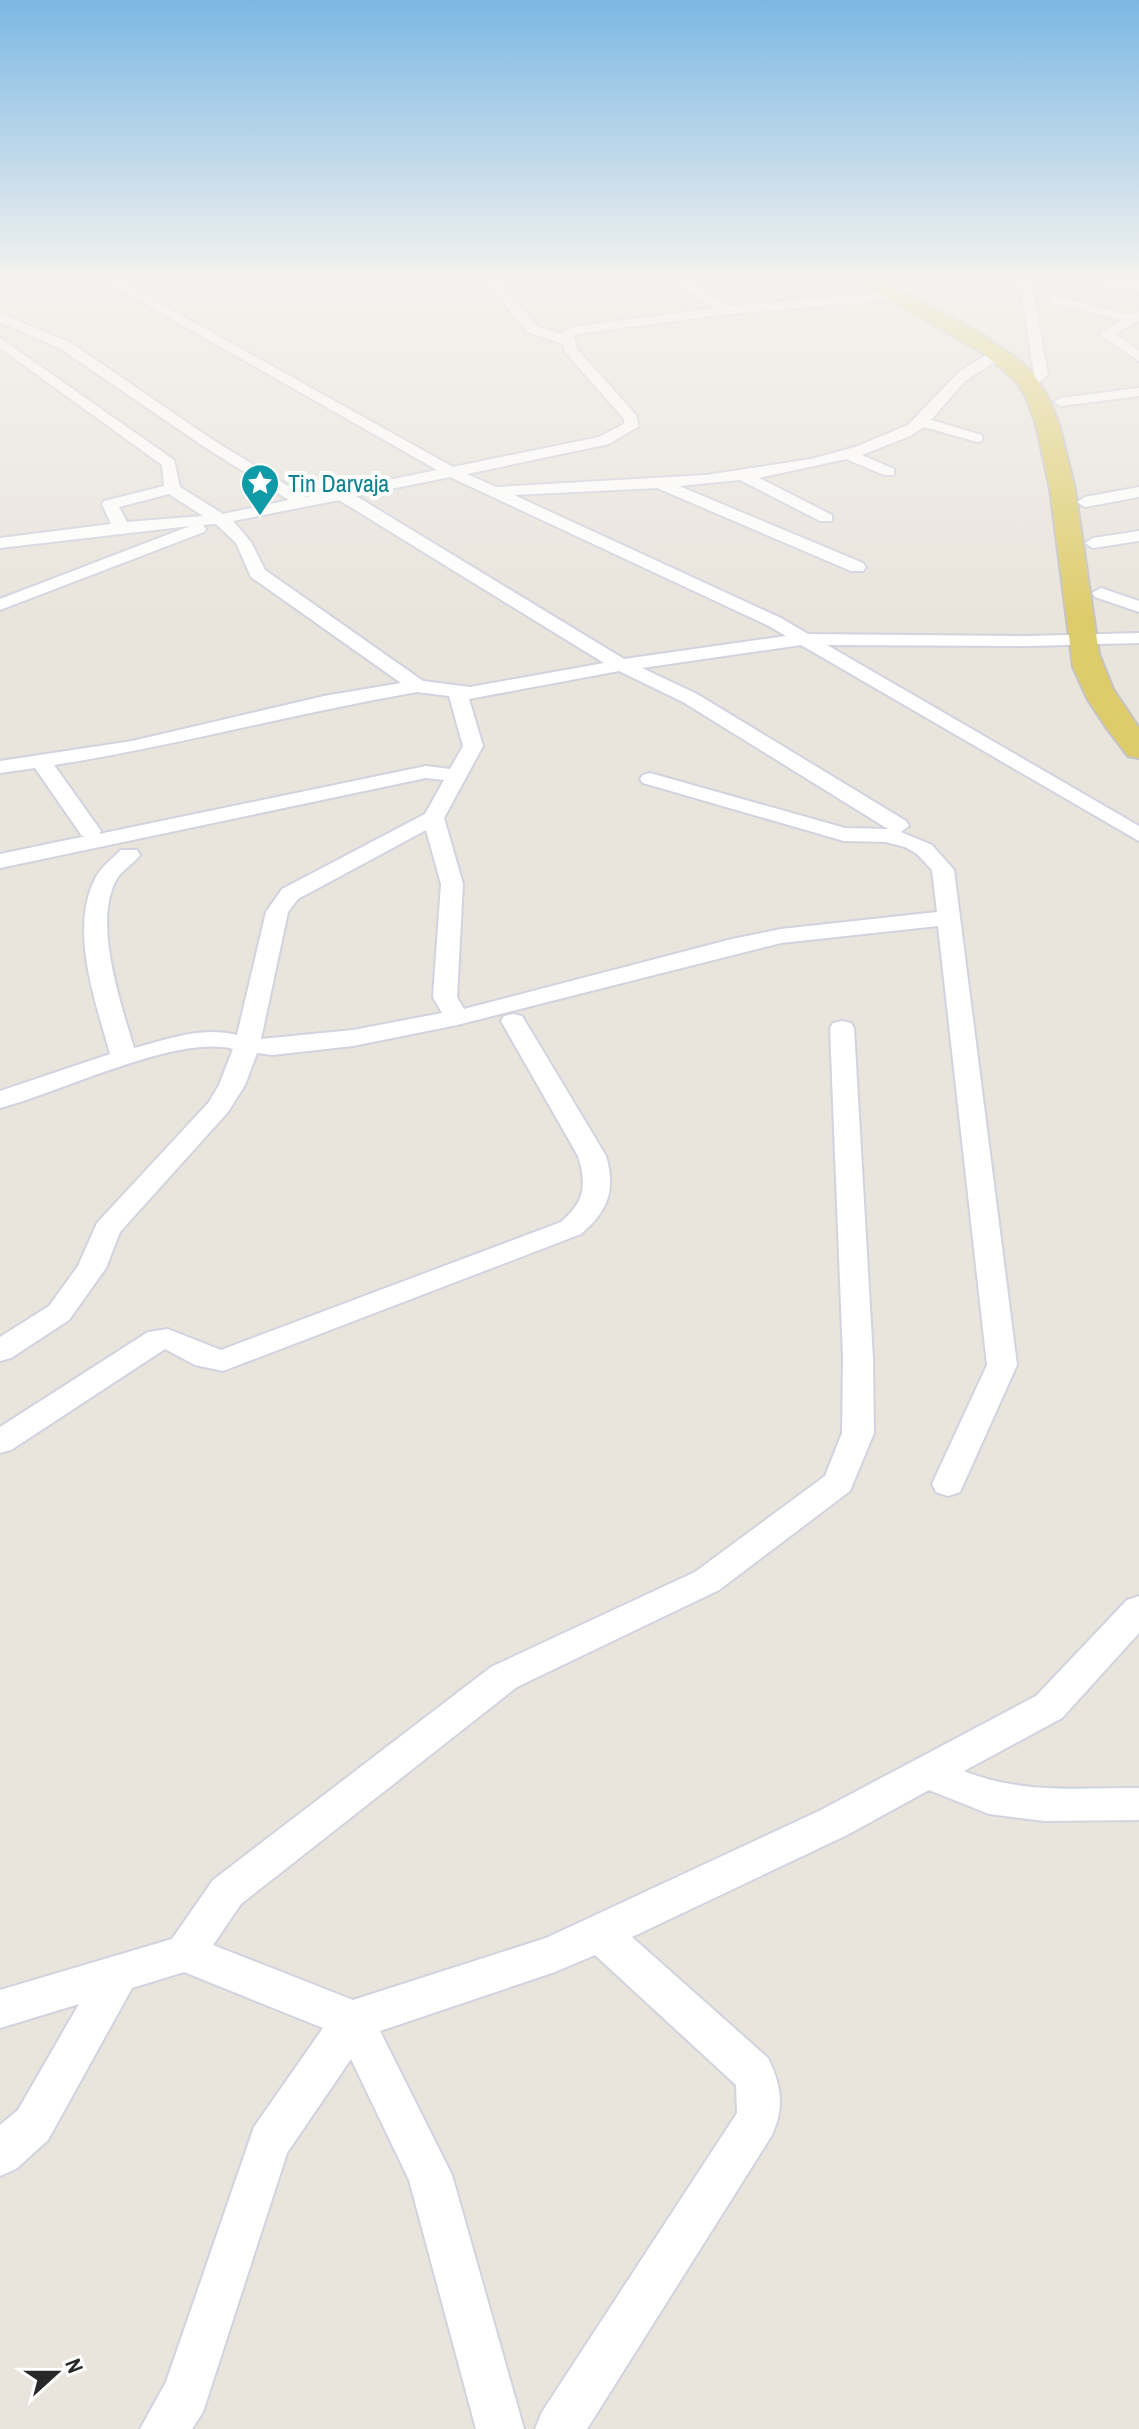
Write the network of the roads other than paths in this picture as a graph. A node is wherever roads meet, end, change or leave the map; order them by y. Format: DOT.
graph roads {
  1 [pos="70,392"];
  2 [pos="134,392"];
  3 [pos="309,392"];
  4 [pos="611,392"];
  5 [pos="948,392"];
  6 [pos="1037,392"];
  7 [pos="1050,392"];
  8 [pos="1136,392"];
  9 [pos="1061,402"];
  10 [pos="921,422"];
  11 [pos="977,438"];
  12 [pos="846,453"];
  13 [pos="449,471"];
  14 [pos="889,472"];
  15 [pos="739,474"];
  16 [pos="658,482"];
  17 [pos="172,489"];
  18 [pos="495,491"];
  19 [pos="1139,492"];
  20 [pos="341,494"];
  21 [pos="303,502"];
  22 [pos="1085,502"];
  23 [pos="826,518"];
  24 [pos="221,519"];
  25 [pos="121,527"];
  26 [pos="1139,536"];
  27 [pos="0,543"];
  28 [pos="857,567"];
  29 [pos="1097,572"];
  30 [pos="1139,586"];
  31 [pos="0,605"];
  32 [pos="1139,607"];
  33 [pos="1095,638"];
  34 [pos="1139,638"];
  35 [pos="804,639"];
  36 [pos="381,661"];
  37 [pos="621,665"];
  38 [pos="417,686"];
  39 [pos="457,692"];
  40 [pos="362,696"];
  41 [pos="1139,716"];
  42 [pos="1139,749"];
  43 [pos="40,760"];
  44 [pos="0,767"];
  45 [pos="456,776"];
  46 [pos="650,779"];
  47 [pos="433,818"];
  48 [pos="898,826"];
  49 [pos="1139,835"];
  50 [pos="91,836"];
  51 [pos="129,855"];
  52 [pos="0,861"];
  53 [pos="107,876"];
  54 [pos="947,918"];
  55 [pos="457,1018"];
  56 [pos="513,1021"];
  57 [pos="842,1028"];
  58 [pos="247,1045"];
  59 [pos="124,1058"];
  60 [pos="0,1100"];
  61 [pos="0,1351"];
  62 [pos="0,1442"];
  63 [pos="948,1484"];
  64 [pos="1139,1610"];
  65 [pos="928,1773"];
  66 [pos="1139,1804"];
  67 [pos="599,1933"];
  68 [pos="185,1953"];
  69 [pos="118,1974"];
  70 [pos="0,2009"];
  71 [pos="353,2020"];
  72 [pos="0,2154"];
  73 [pos="164,2429"];
  74 [pos="500,2429"];
  75 [pos="559,2429"];
  1 -- 17 [label="street"];
  2 -- 21 [label="street"];
  3 -- 13 [label="street"];
  4 -- 13 [label="street"];
  5 -- 10 [label="street"];
  6 -- 33 [label="main road"];
  7 -- 9 [label="main road"];
  8 -- 9 [label="street"];
  9 -- 22 [label="main road"];
  10 -- 11 [label="street"];
  10 -- 12 [label="street"];
  12 -- 14 [label="street"];
  12 -- 15 [label="street"];
  13 -- 18 [label="street"];
  13 -- 20 [label="street"];
  15 -- 16 [label="street"];
  15 -- 23 [label="street"];
  16 -- 18 [label="street"];
  16 -- 28 [label="street"];
  17 -- 24 [label="street"];
  17 -- 25 [label="street"];
  18 -- 35 [label="street"];
  19 -- 22 [label="street"];
  20 -- 21 [label="street"];
  20 -- 37 [label="street"];
  21 -- 24 [label="street"];
  22 -- 29 [label="main road"];
  24 -- 25 [label="street"];
  24 -- 31 [label="street"];
  24 -- 36 [label="street"];
  25 -- 27 [label="street"];
  26 -- 29 [label="street"];
  29 -- 30 [label="street"];
  29 -- 32 [label="street"];
  29 -- 33 [label="main road"];
  33 -- 34 [label="street"];
  33 -- 35 [label="street"];
  33 -- 41 [label="main road"];
  33 -- 42 [label="main road"];
  35 -- 37 [label="street"];
  35 -- 49 [label="street"];
  36 -- 38 [label="street"];
  36 -- 40 [label="street"];
  37 -- 39 [label="street"];
  37 -- 48 [label="street"];
  38 -- 39 [label="street"];
  38 -- 40 [label="street"];
  39 -- 45 [label="street"];
  40 -- 43 [label="street"];
  43 -- 44 [label="street"];
  43 -- 50 [label="street"];
  45 -- 47 [label="street"];
  45 -- 50 [label="street"];
  46 -- 54 [label="street"];
  47 -- 55 [label="street"];
  47 -- 58 [label="street"];
  50 -- 52 [label="street"];
  50 -- 53 [label="street"];
  51 -- 53 [label="street"];
  53 -- 59 [label="street"];
  54 -- 55 [label="street"];
  54 -- 63 [label="street"];
  55 -- 58 [label="street"];
  56 -- 62 [label="street"];
  57 -- 68 [label="street"];
  58 -- 59 [label="street"];
  58 -- 61 [label="street"];
  59 -- 60 [label="street"];
  64 -- 65 [label="street"];
  65 -- 66 [label="street"];
  65 -- 67 [label="street"];
  67 -- 71 [label="street"];
  67 -- 75 [label="street"];
  68 -- 69 [label="street"];
  68 -- 71 [label="street"];
  69 -- 70 [label="street"];
  69 -- 72 [label="street"];
  71 -- 73 [label="street"];
  71 -- 74 [label="street"];
}
